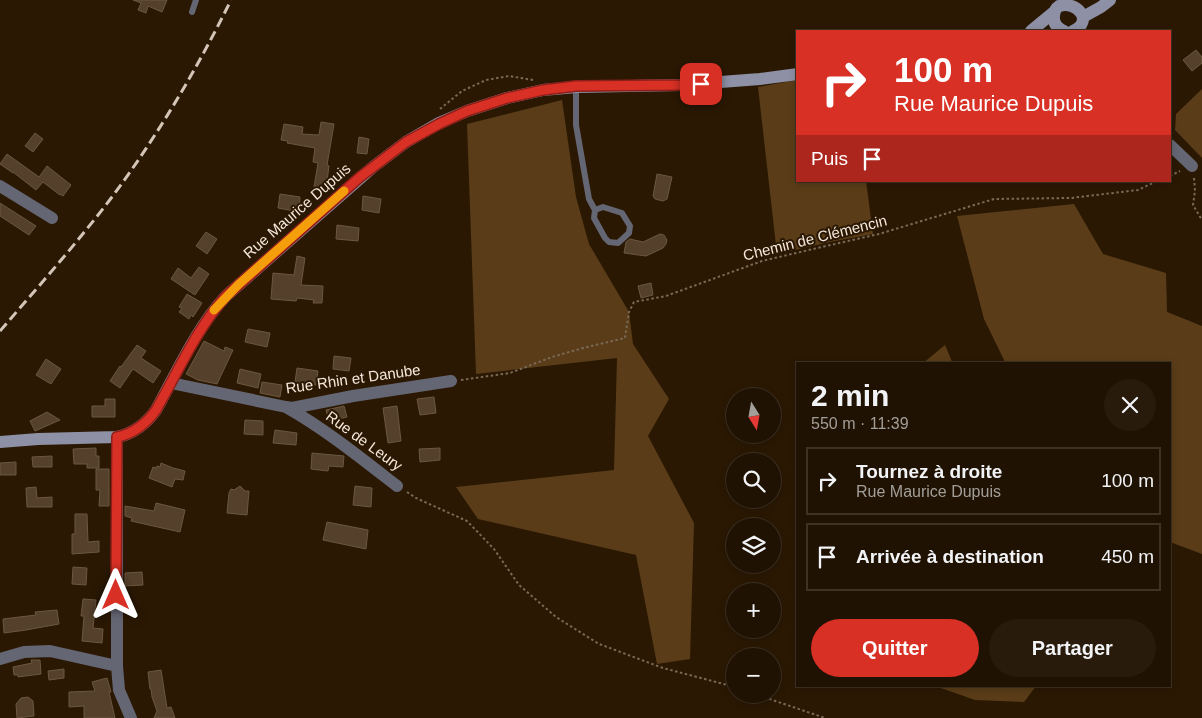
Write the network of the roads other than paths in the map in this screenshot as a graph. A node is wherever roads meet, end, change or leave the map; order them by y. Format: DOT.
graph roads {
  1 [pos="196,0"];
  2 [pos="1101,0"];
  3 [pos="1110,0"];
  4 [pos="1072,3"];
  5 [pos="1055,7"];
  6 [pos="192,12"];
  7 [pos="1083,17"];
  8 [pos="1032,30"];
  9 [pos="1064,30"];
  10 [pos="1068,30"];
  11 [pos="796,74"];
  12 [pos="576,86"];
  13 [pos="1171,146"];
  14 [pos="1192,166"];
  15 [pos="0,186"];
  16 [pos="595,210"];
  17 [pos="52,218"];
  18 [pos="451,381"];
  19 [pos="171,383"];
  20 [pos="286,408"];
  21 [pos="117,437"];
  22 [pos="0,442"];
  23 [pos="397,486"];
  24 [pos="0,659"];
  25 [pos="117,666"];
  26 [pos="131,718"];
  1 -- 6 [label="lane"];
  2 -- 4 [label="main road"];
  3 -- 7 [label="main road"];
  4 -- 5 [label="main road"];
  4 -- 7 [label="main road"];
  5 -- 8 [label="main road"];
  5 -- 9 [label="main road"];
  7 -- 10 [label="main road"];
  11 -- 12 [label="main road, Rue Maurice Dupuis"];
  12 -- 16 [label="lane"];
  12 -- 19 [label="main road, Rue Maurice Dupuis"];
  13 -- 14 [label="street"];
  15 -- 17 [label="street"];
  16 -- 16 [label="lane"];
  18 -- 20 [label="street, Rue Rhin et Danube"];
  19 -- 20 [label="street, Rue Rhin et Danube"];
  19 -- 21 [label="main road, Rue Maurice Dupuis"];
  20 -- 23 [label="street, Rue de Leury"];
  21 -- 22 [label="main road, Rue Maurice Dupuis"];
  21 -- 25 [label="street"];
  24 -- 25 [label="street"];
  25 -- 26 [label="street"];
}
